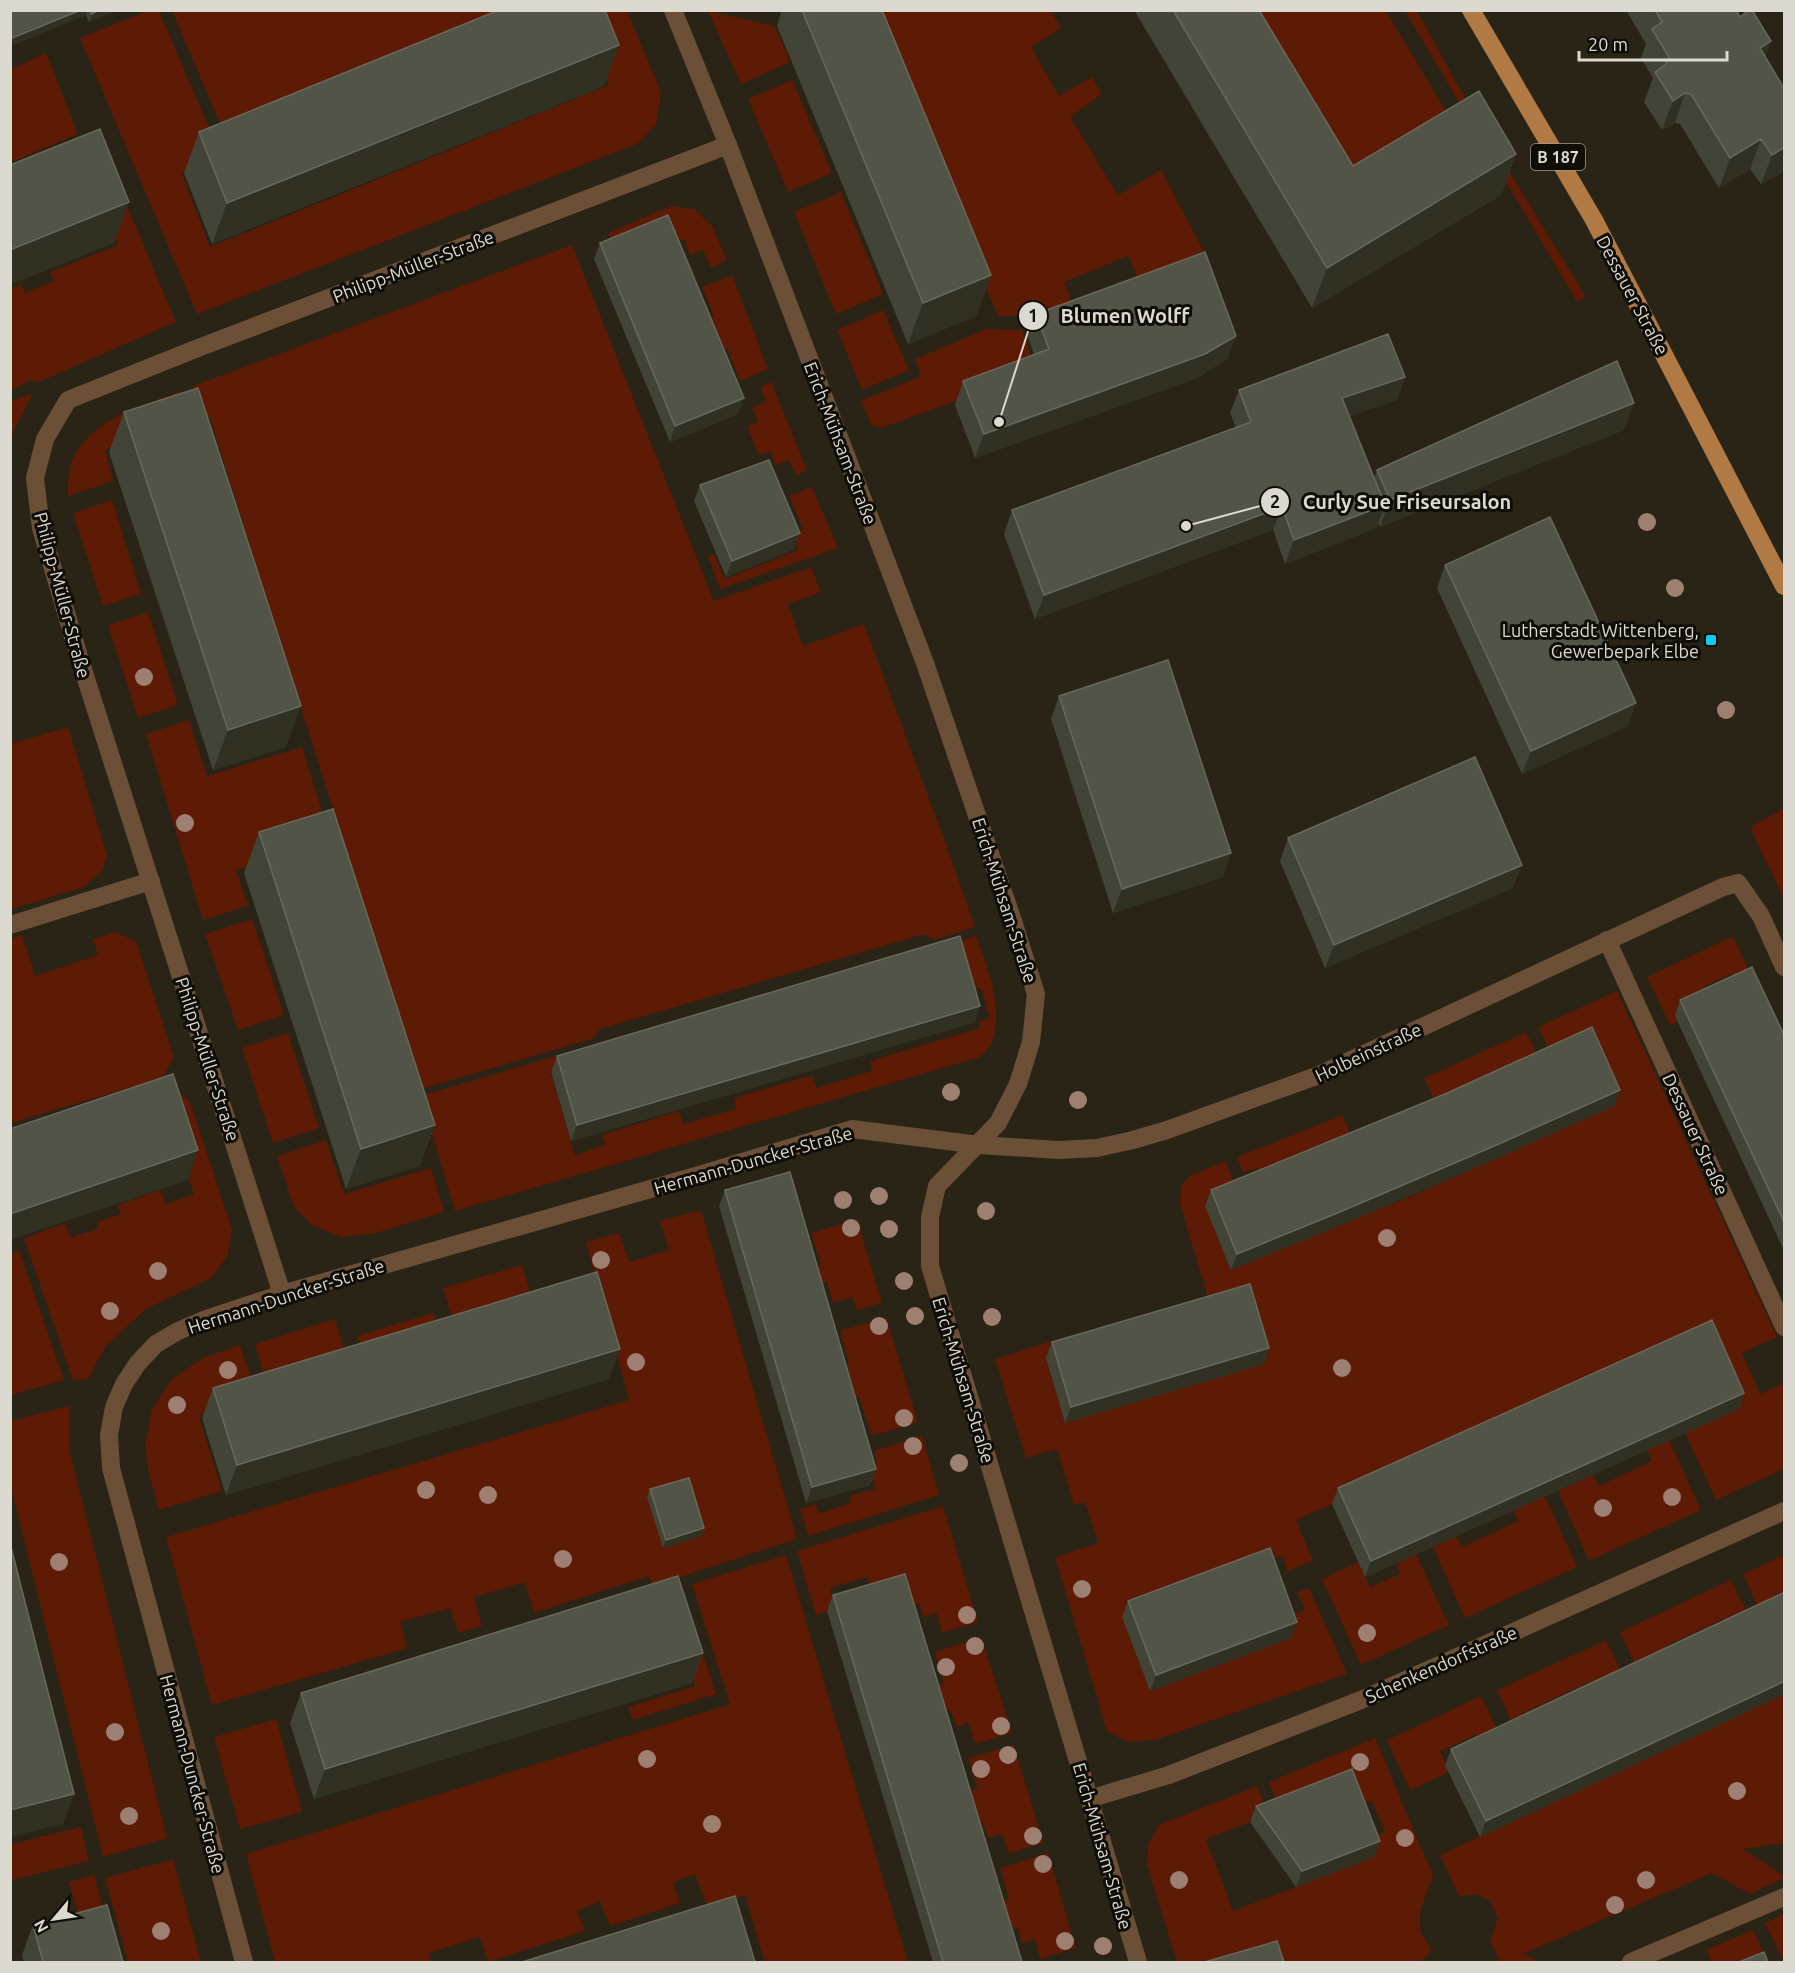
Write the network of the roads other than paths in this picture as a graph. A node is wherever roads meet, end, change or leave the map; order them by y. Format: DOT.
graph roads {
  1 [pos="673,10"];
  2 [pos="1471,10"];
  3 [pos="728,145"];
  4 [pos="1785,586"];
  5 [pos="151,881"];
  6 [pos="10,925"];
  7 [pos="1607,940"];
  8 [pos="1785,966"];
  9 [pos="978,1145"];
  10 [pos="282,1294"];
  11 [pos="1785,1327"];
  12 [pos="1785,1511"];
  13 [pos="1089,1800"];
  14 [pos="1785,1897"];
  15 [pos="244,1962"];
  16 [pos="1138,1962"];
  17 [pos="1631,1962"];
  1 -- 3 [label="street, Erich-Mühsam-Straße"];
  2 -- 4 [label="main road, Dessauer Straße / B 187"];
  3 -- 5 [label="street, Philipp-Müller-Straße"];
  3 -- 9 [label="street, Erich-Mühsam-Straße"];
  5 -- 6 [label="street"];
  5 -- 10 [label="street, Philipp-Müller-Straße"];
  7 -- 8 [label="street, Holbeinstraße"];
  7 -- 9 [label="street, Holbeinstraße"];
  7 -- 11 [label="street, Dessauer Straße"];
  9 -- 10 [label="street, Hermann-Duncker-Straße"];
  9 -- 13 [label="street, Erich-Mühsam-Straße"];
  10 -- 15 [label="street, Hermann-Duncker-Straße"];
  12 -- 13 [label="street, Schenkendorfstraße"];
  13 -- 16 [label="street, Erich-Mühsam-Straße"];
  14 -- 17 [label="street"];
}
